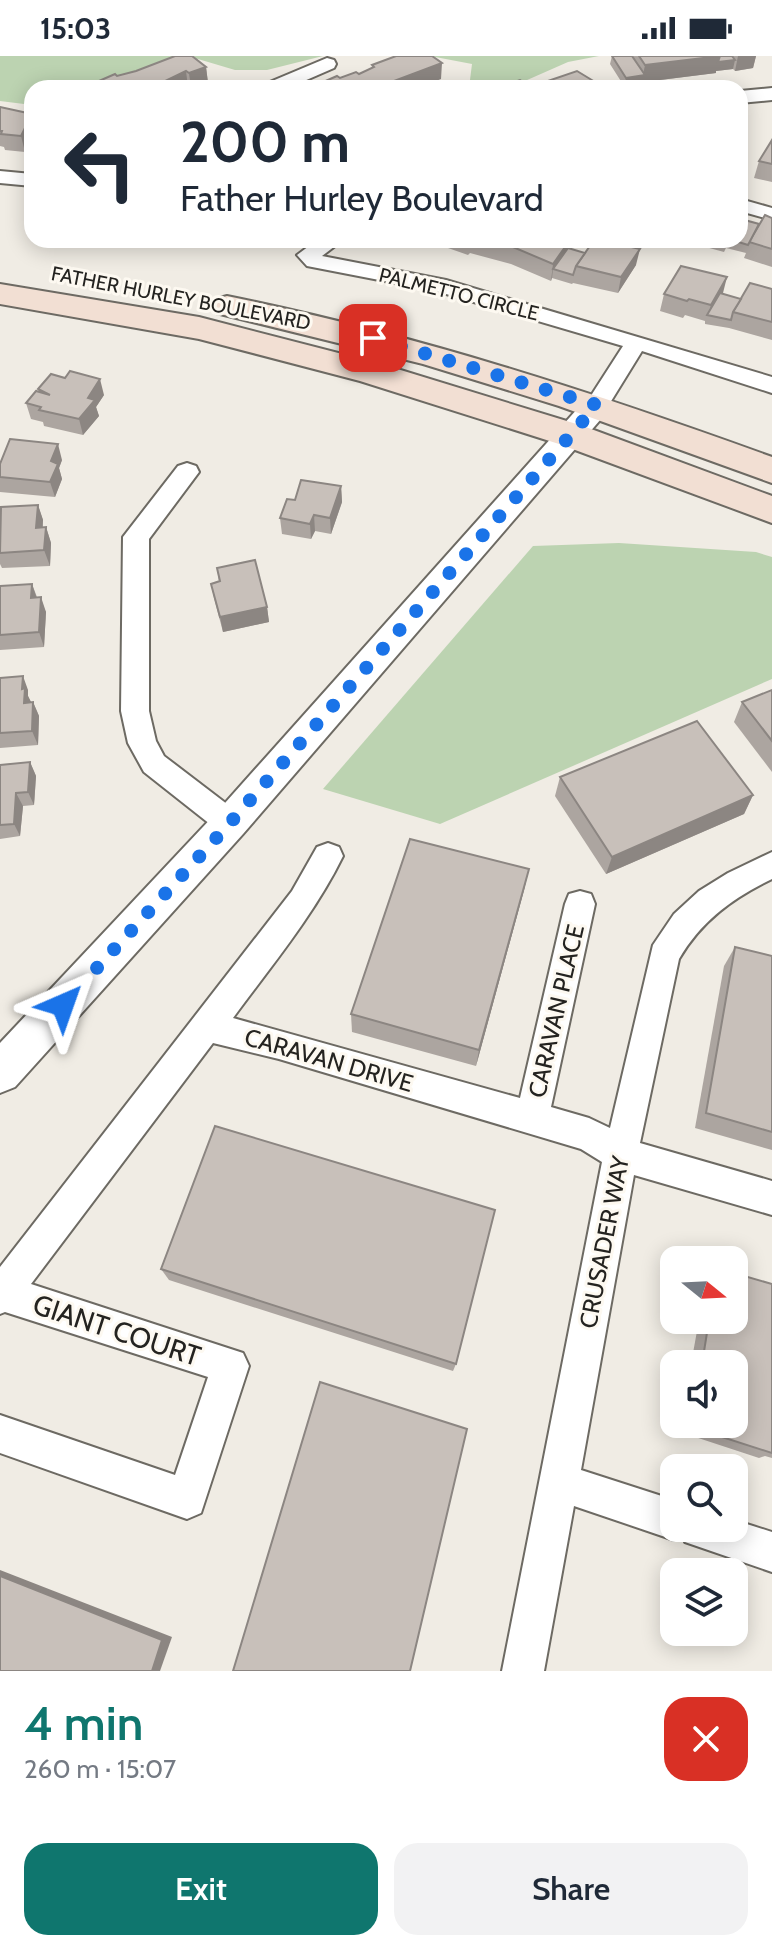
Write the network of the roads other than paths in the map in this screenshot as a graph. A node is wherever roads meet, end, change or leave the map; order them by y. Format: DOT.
graph roads {
  1 [pos="327,64"];
  2 [pos="290,80"];
  3 [pos="772,94"];
  4 [pos="748,96"];
  5 [pos="0,177"];
  6 [pos="24,179"];
  7 [pos="748,207"];
  8 [pos="772,214"];
  9 [pos="319,248"];
  10 [pos="0,264"];
  11 [pos="0,294"];
  12 [pos="637,342"];
  13 [pos="772,385"];
  14 [pos="597,405"];
  15 [pos="571,435"];
  16 [pos="772,470"];
  17 [pos="187,472"];
  18 [pos="772,510"];
  19 [pos="230,823"];
  20 [pos="328,856"];
  21 [pos="772,865"];
  22 [pos="580,904"];
  23 [pos="208,1027"];
  24 [pos="0,1073"];
  25 [pos="532,1118"];
  26 [pos="621,1154"];
  27 [pos="772,1198"];
  28 [pos="1,1294"];
  29 [pos="0,1434"];
  30 [pos="559,1482"];
  31 [pos="660,1515"];
  32 [pos="742,1542"];
  33 [pos="772,1552"];
  34 [pos="523,1671"];
  1 -- 2 [label="street"];
  3 -- 4 [label="street"];
  5 -- 6 [label="street"];
  7 -- 8 [label="street"];
  9 -- 12 [label="street, PALMETTO CIRCLE"];
  10 -- 14 [label="main road, FATHER HURLEY BOULEVARD"];
  11 -- 15 [label="main road, FATHER HURLEY BOULEVARD"];
  12 -- 13 [label="street, PALMETTO CIRCLE"];
  12 -- 14 [label="street"];
  14 -- 15 [label="street"];
  14 -- 16 [label="main road, FATHER HURLEY BOULEVARD"];
  15 -- 18 [label="main road, FATHER HURLEY BOULEVARD"];
  15 -- 19 [label="street"];
  17 -- 19 [label="street"];
  19 -- 24 [label="street"];
  20 -- 23 [label="street"];
  21 -- 26 [label="street, CRUSADER WAY"];
  22 -- 25 [label="street, CARAVAN PLACE"];
  23 -- 25 [label="street, CARAVAN DRIVE"];
  23 -- 28 [label="street"];
  25 -- 26 [label="street, CARAVAN DRIVE"];
  26 -- 27 [label="street, CARAVAN DRIVE"];
  26 -- 30 [label="street, CRUSADER WAY"];
  28 -- 29 [label="street, GIANT COURT"];
  30 -- 31 [label="street"];
  30 -- 34 [label="street, CRUSADER WAY"];
  32 -- 33 [label="street"];
}
